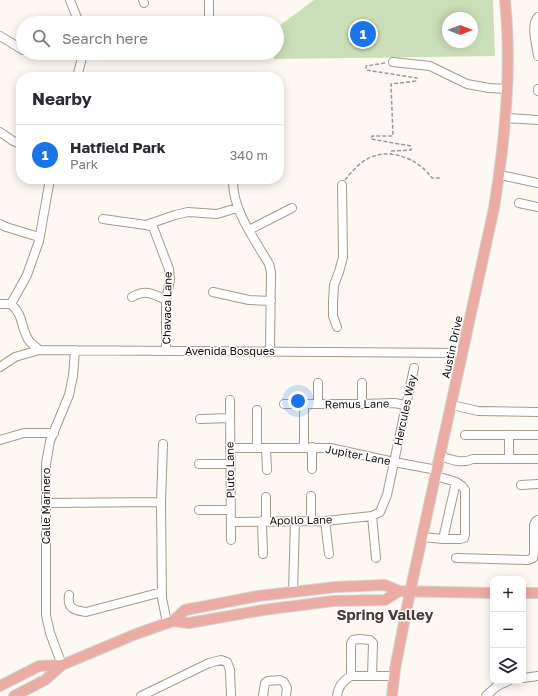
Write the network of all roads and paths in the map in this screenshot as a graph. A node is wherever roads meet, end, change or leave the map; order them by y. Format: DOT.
graph roads {
  1 [pos="70,0"];
  2 [pos="209,0"];
  3 [pos="505,0"];
  4 [pos="76,16"];
  5 [pos="209,16"];
  6 [pos="538,17"];
  7 [pos="0,36"];
  8 [pos="16,46"];
  9 [pos="538,56"];
  10 [pos="81,60"];
  11 [pos="393,62"];
  12 [pos="78,72"];
  13 [pos="507,89"];
  14 [pos="506,118"];
  15 [pos="538,120"];
  16 [pos="0,132"];
  17 [pos="16,142"];
  18 [pos="391,155"];
  19 [pos="500,174"];
  20 [pos="440,178"];
  21 [pos="538,183"];
  22 [pos="49,184"];
  23 [pos="233,184"];
  24 [pos="342,185"];
  25 [pos="518,203"];
  26 [pos="538,207"];
  27 [pos="237,208"];
  28 [pos="292,208"];
  29 [pos="103,219"];
  30 [pos="0,224"];
  31 [pos="146,225"];
  32 [pos="249,230"];
  33 [pos="39,237"];
  34 [pos="213,292"];
  35 [pos="132,297"];
  36 [pos="166,300"];
  37 [pos="271,301"];
  38 [pos="0,304"];
  39 [pos="11,304"];
  40 [pos="337,327"];
  41 [pos="39,350"];
  42 [pos="75,350"];
  43 [pos="166,351"];
  44 [pos="270,351"];
  45 [pos="463,353"];
  46 [pos="0,367"];
  47 [pos="414,368"];
  48 [pos="362,382"];
  49 [pos="318,383"];
  50 [pos="230,400"];
  51 [pos="284,404"];
  52 [pos="304,404"];
  53 [pos="318,404"];
  54 [pos="362,404"];
  55 [pos="406,405"];
  56 [pos="452,405"];
  57 [pos="257,410"];
  58 [pos="538,412"];
  59 [pos="230,418"];
  60 [pos="200,419"];
  61 [pos="54,433"];
  62 [pos="465,435"];
  63 [pos="509,435"];
  64 [pos="538,435"];
  65 [pos="0,440"];
  66 [pos="163,444"];
  67 [pos="308,447"];
  68 [pos="230,448"];
  69 [pos="257,448"];
  70 [pos="266,448"];
  71 [pos="440,456"];
  72 [pos="509,459"];
  73 [pos="538,459"];
  74 [pos="394,462"];
  75 [pos="199,464"];
  76 [pos="230,464"];
  77 [pos="312,469"];
  78 [pos="267,470"];
  79 [pos="437,473"];
  80 [pos="456,482"];
  81 [pos="538,484"];
  82 [pos="521,485"];
  83 [pos="311,496"];
  84 [pos="266,497"];
  85 [pos="161,502"];
  86 [pos="46,503"];
  87 [pos="199,510"];
  88 [pos="231,510"];
  89 [pos="372,516"];
  90 [pos="538,520"];
  91 [pos="264,521"];
  92 [pos="295,521"];
  93 [pos="311,521"];
  94 [pos="325,521"];
  95 [pos="231,522"];
  96 [pos="422,537"];
  97 [pos="443,539"];
  98 [pos="232,540"];
  99 [pos="263,554"];
  100 [pos="329,554"];
  101 [pos="376,558"];
  102 [pos="456,558"];
  103 [pos="399,591"];
  104 [pos="162,592"];
  105 [pos="293,592"];
  106 [pos="410,592"];
  107 [pos="490,593"];
  108 [pos="526,593"];
  109 [pos="538,593"];
  110 [pos="69,595"];
  111 [pos="263,610"];
  112 [pos="170,622"];
  113 [pos="62,665"];
  114 [pos="351,676"];
  115 [pos="372,676"];
  116 [pos="394,676"];
  117 [pos="538,676"];
  118 [pos="526,678"];
  119 [pos="501,684"];
  120 [pos="0,686"];
  121 [pos="14,696"];
  122 [pos="140,696"];
  123 [pos="231,696"];
  124 [pos="263,696"];
  125 [pos="286,696"];
  126 [pos="337,696"];
  127 [pos="392,696"];
  128 [pos="486,696"];
  1 -- 4 [label="street"];
  2 -- 5 [label="street"];
  3 -- 13 [label="main road, Austin Drive"];
  6 -- 9 [label="street"];
  7 -- 8 [label="street"];
  10 -- 12 [label="street"];
  11 -- 13 [label="street"];
  11 -- 18 [label="path"];
  13 -- 14 [label="main road, Austin Drive"];
  14 -- 15 [label="street"];
  14 -- 19 [label="main road, Austin Drive"];
  16 -- 17 [label="street"];
  18 -- 20 [label="path"];
  18 -- 24 [label="path"];
  19 -- 21 [label="street"];
  19 -- 45 [label="main road, Austin Drive"];
  22 -- 33 [label="street"];
  23 -- 27 [label="street"];
  24 -- 40 [label="street"];
  25 -- 26 [label="street"];
  27 -- 31 [label="street"];
  27 -- 32 [label="street"];
  28 -- 32 [label="street"];
  29 -- 31 [label="street"];
  30 -- 33 [label="street"];
  31 -- 36 [label="street, Chavaca Lane"];
  32 -- 37 [label="street"];
  33 -- 39 [label="street"];
  34 -- 37 [label="street"];
  35 -- 36 [label="street"];
  36 -- 43 [label="street, Chavaca Lane"];
  37 -- 44 [label="street"];
  38 -- 39 [label="street"];
  39 -- 41 [label="street"];
  41 -- 42 [label="street, Avenida Bosques"];
  41 -- 46 [label="street, Avenida Bosques"];
  42 -- 43 [label="street, Avenida Bosques"];
  42 -- 61 [label="street, Calle Marinero"];
  43 -- 44 [label="street, Avenida Bosques"];
  44 -- 45 [label="street, Avenida Bosques"];
  45 -- 56 [label="main road, Austin Drive"];
  47 -- 55 [label="street, Hercules Way"];
  48 -- 54 [label="street"];
  49 -- 53 [label="street"];
  50 -- 59 [label="street, Pluto Lane"];
  51 -- 52 [label="street, Remus Lane"];
  52 -- 53 [label="street, Remus Lane"];
  52 -- 67 [label="street"];
  53 -- 54 [label="street, Remus Lane"];
  54 -- 55 [label="street, Remus Lane"];
  55 -- 74 [label="street, Hercules Way"];
  56 -- 58 [label="street"];
  56 -- 71 [label="main road, Austin Drive"];
  57 -- 69 [label="street"];
  59 -- 60 [label="street"];
  59 -- 68 [label="street, Pluto Lane"];
  61 -- 65 [label="street"];
  61 -- 86 [label="street, Calle Marinero"];
  62 -- 63 [label="street"];
  63 -- 64 [label="street"];
  63 -- 72 [label="street"];
  66 -- 85 [label="street"];
  67 -- 70 [label="street, Jupiter Lane"];
  67 -- 74 [label="street, Jupiter Lane"];
  67 -- 77 [label="street"];
  68 -- 69 [label="street, Jupiter Lane"];
  68 -- 76 [label="street, Pluto Lane"];
  69 -- 70 [label="street, Jupiter Lane"];
  70 -- 78 [label="street"];
  71 -- 72 [label="street"];
  71 -- 79 [label="main road, Austin Drive"];
  72 -- 73 [label="street"];
  74 -- 79 [label="street, Jupiter Lane"];
  74 -- 89 [label="street, Hercules Way"];
  75 -- 76 [label="street"];
  76 -- 88 [label="street, Pluto Lane"];
  79 -- 80 [label="street, Jupiter Lane"];
  79 -- 96 [label="main road, Austin Drive"];
  80 -- 97 [label="street"];
  80 -- 97 [label="street"];
  81 -- 82 [label="street"];
  83 -- 93 [label="street"];
  84 -- 91 [label="street"];
  85 -- 86 [label="street"];
  85 -- 104 [label="street"];
  86 -- 113 [label="street, Calle Marinero"];
  87 -- 88 [label="street"];
  88 -- 95 [label="street, Pluto Lane"];
  89 -- 94 [label="street, Apollo Lane"];
  89 -- 101 [label="street"];
  90 -- 102 [label="street"];
  91 -- 92 [label="street, Apollo Lane"];
  91 -- 95 [label="street, Apollo Lane"];
  91 -- 99 [label="street"];
  92 -- 93 [label="street, Apollo Lane"];
  92 -- 105 [label="street"];
  93 -- 94 [label="street, Apollo Lane"];
  94 -- 100 [label="street"];
  95 -- 98 [label="street, Pluto Lane"];
  96 -- 97 [label="street"];
  96 -- 106 [label="main road, Austin Drive"];
  103 -- 105 [label="main road"];
  103 -- 106 [label="main road"];
  103 -- 111 [label="main road"];
  104 -- 110 [label="street"];
  104 -- 112 [label="street"];
  105 -- 111 [label="main road"];
  105 -- 112 [label="main road"];
  106 -- 107 [label="main road"];
  106 -- 116 [label="main road, Austin Drive"];
  108 -- 109 [label="main road"];
  111 -- 112 [label="main road"];
  112 -- 113 [label="main road"];
  113 -- 120 [label="main road"];
  113 -- 121 [label="main road"];
  114 -- 115 [label="street"];
  114 -- 115 [label="street"];
  114 -- 126 [label="street"];
  115 -- 116 [label="street"];
  116 -- 127 [label="main road, Austin Drive"];
  117 -- 118 [label="street"];
  119 -- 128 [label="street"];
  122 -- 123 [label="street"];
  124 -- 125 [label="street"];
}
